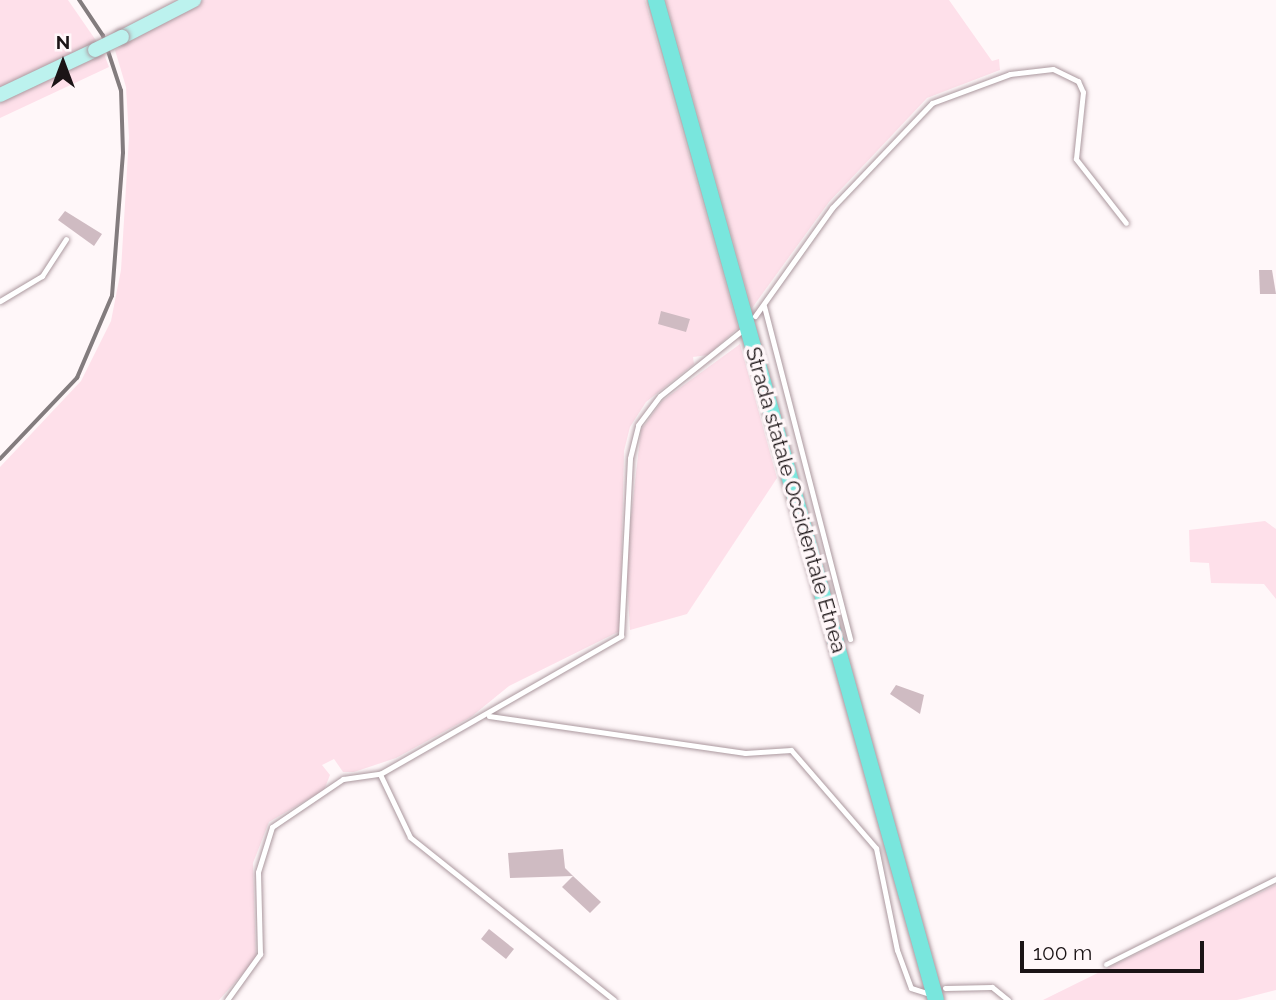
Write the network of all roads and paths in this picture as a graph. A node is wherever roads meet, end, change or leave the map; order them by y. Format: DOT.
graph roads {
  1 [pos="194,0"];
  2 [pos="656,0"];
  3 [pos="0,96"];
  4 [pos="1126,223"];
  5 [pos="66,239"];
  6 [pos="0,301"];
  7 [pos="764,306"];
  8 [pos="755,316"];
  9 [pos="741,331"];
  10 [pos="850,639"];
  11 [pos="489,716"];
  12 [pos="380,774"];
  13 [pos="1276,879"];
  14 [pos="1106,964"];
  15 [pos="936,994"];
  16 [pos="227,1000"];
  17 [pos="614,1000"];
  18 [pos="1008,1000"];
  1 -- 3 [label="street, bridge"];
  2 -- 15 [label="main road, Strada statale Occidentale Etnea"];
  4 -- 7 [label="lane"];
  5 -- 6 [label="lane"];
  7 -- 8 [label="lane"];
  7 -- 10 [label="lane"];
  9 -- 11 [label="lane"];
  11 -- 12 [label="lane"];
  11 -- 15 [label="lane"];
  12 -- 16 [label="lane"];
  12 -- 17 [label="lane"];
  13 -- 14 [label="lane"];
  15 -- 18 [label="lane"];
}
